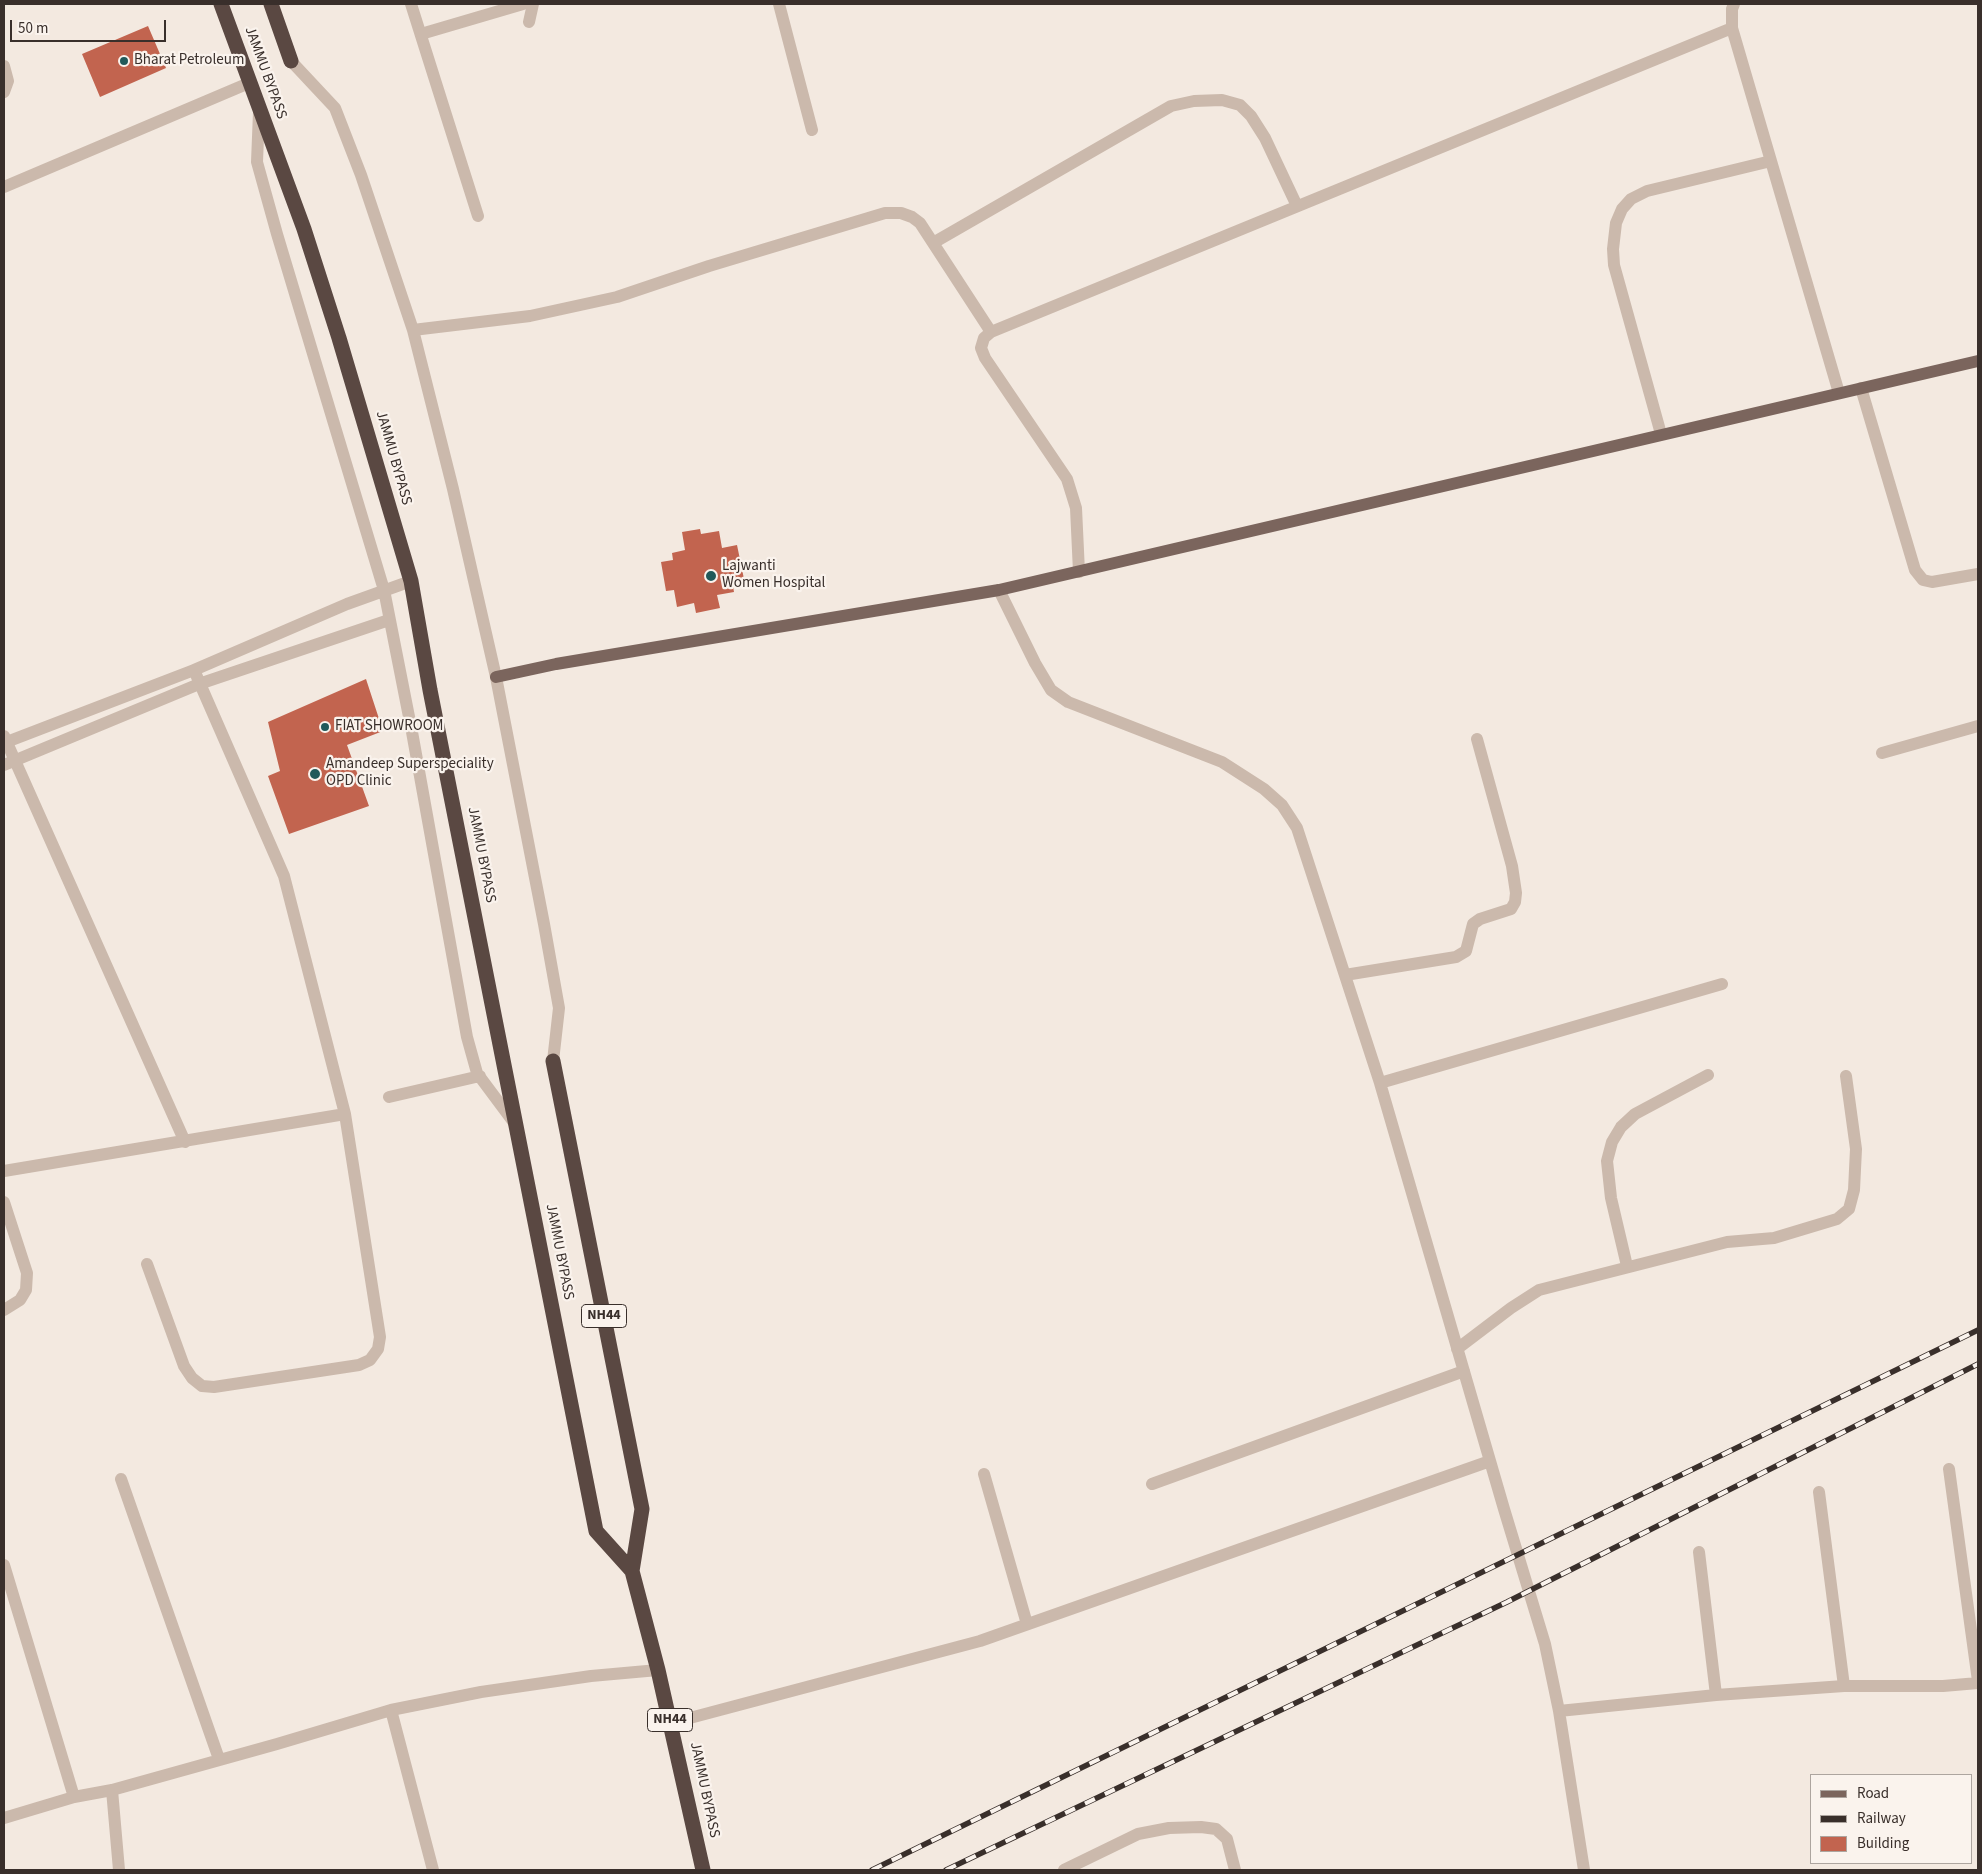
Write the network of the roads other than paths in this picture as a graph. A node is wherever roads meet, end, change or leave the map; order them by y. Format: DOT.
graph roads {
  1 [pos="221,4"];
  2 [pos="271,4"];
  3 [pos="411,4"];
  4 [pos="522,4"];
  5 [pos="533,4"];
  6 [pos="779,4"];
  7 [pos="1734,4"];
  8 [pos="529,22"];
  9 [pos="1732,28"];
  10 [pos="421,34"];
  11 [pos="292,61"];
  12 [pos="4,66"];
  13 [pos="249,83"];
  14 [pos="4,92"];
  15 [pos="259,109"];
  16 [pos="812,130"];
  17 [pos="1771,161"];
  18 [pos="4,187"];
  19 [pos="1297,206"];
  20 [pos="478,216"];
  21 [pos="933,243"];
  22 [pos="413,330"];
  23 [pos="991,332"];
  24 [pos="1978,361"];
  25 [pos="1861,388"];
  26 [pos="1839,393"];
  27 [pos="1661,434"];
  28 [pos="1080,572"];
  29 [pos="1978,574"];
  30 [pos="411,581"];
  31 [pos="384,590"];
  32 [pos="1000,590"];
  33 [pos="389,620"];
  34 [pos="194,670"];
  35 [pos="496,677"];
  36 [pos="199,684"];
  37 [pos="1978,726"];
  38 [pos="1477,739"];
  39 [pos="5,740"];
  40 [pos="1882,753"];
  41 [pos="9,762"];
  42 [pos="1345,975"];
  43 [pos="1722,984"];
  44 [pos="553,1061"];
  45 [pos="1708,1074"];
  46 [pos="480,1076"];
  47 [pos="1846,1076"];
  48 [pos="1380,1083"];
  49 [pos="389,1097"];
  50 [pos="345,1114"];
  51 [pos="516,1126"];
  52 [pos="186,1142"];
  53 [pos="4,1171"];
  54 [pos="4,1202"];
  55 [pos="147,1264"];
  56 [pos="1627,1266"];
  57 [pos="4,1310"];
  58 [pos="1457,1349"];
  59 [pos="1464,1371"];
  60 [pos="1490,1461"];
  61 [pos="1949,1469"];
  62 [pos="984,1474"];
  63 [pos="121,1479"];
  64 [pos="1152,1484"];
  65 [pos="1819,1492"];
  66 [pos="1699,1552"];
  67 [pos="4,1565"];
  68 [pos="632,1572"];
  69 [pos="1027,1624"];
  70 [pos="658,1670"];
  71 [pos="1978,1682"];
  72 [pos="1844,1686"];
  73 [pos="1716,1695"];
  74 [pos="391,1710"];
  75 [pos="1559,1711"];
  76 [pos="671,1723"];
  77 [pos="219,1759"];
  78 [pos="112,1790"];
  79 [pos="74,1797"];
  80 [pos="4,1818"];
  81 [pos="120,1870"];
  82 [pos="433,1870"];
  83 [pos="703,1870"];
  84 [pos="1064,1870"];
  85 [pos="1235,1870"];
  86 [pos="1584,1870"];
  1 -- 13 [label="highway, JAMMU BYPASS / NH44"];
  2 -- 11 [label="highway, JAMMU BYPASS"];
  3 -- 10 [label="street"];
  4 -- 10 [label="street"];
  5 -- 8 [label="street"];
  6 -- 16 [label="street"];
  7 -- 9 [label="street"];
  9 -- 17 [label="street"];
  9 -- 19 [label="street"];
  10 -- 20 [label="street"];
  11 -- 22 [label="street"];
  12 -- 14 [label="street"];
  13 -- 15 [label="highway, JAMMU BYPASS / NH44"];
  13 -- 18 [label="street"];
  15 -- 30 [label="highway, JAMMU BYPASS / NH44"];
  15 -- 31 [label="street"];
  17 -- 26 [label="street"];
  17 -- 27 [label="street"];
  19 -- 21 [label="street"];
  19 -- 23 [label="street"];
  21 -- 22 [label="street"];
  21 -- 23 [label="street"];
  22 -- 35 [label="street"];
  23 -- 28 [label="street"];
  24 -- 25 [label="main road"];
  25 -- 26 [label="main road"];
  25 -- 29 [label="street"];
  26 -- 27 [label="main road"];
  27 -- 28 [label="main road"];
  28 -- 32 [label="main road"];
  30 -- 31 [label="street"];
  30 -- 51 [label="highway, JAMMU BYPASS / NH44"];
  31 -- 33 [label="street"];
  31 -- 34 [label="street"];
  32 -- 35 [label="main road"];
  32 -- 42 [label="street"];
  33 -- 36 [label="street"];
  33 -- 46 [label="street"];
  34 -- 36 [label="street"];
  34 -- 39 [label="street"];
  35 -- 44 [label="street"];
  36 -- 41 [label="street"];
  36 -- 50 [label="street"];
  37 -- 40 [label="street"];
  38 -- 42 [label="street"];
  39 -- 41 [label="street"];
  41 -- 52 [label="street"];
  42 -- 48 [label="street"];
  43 -- 48 [label="street"];
  44 -- 68 [label="highway, JAMMU BYPASS / NH44"];
  45 -- 56 [label="street"];
  46 -- 49 [label="street"];
  46 -- 51 [label="street"];
  47 -- 56 [label="street"];
  48 -- 58 [label="street"];
  50 -- 52 [label="street"];
  50 -- 55 [label="street"];
  51 -- 68 [label="highway, JAMMU BYPASS / NH44"];
  52 -- 53 [label="street"];
  54 -- 57 [label="street"];
  56 -- 58 [label="street"];
  58 -- 59 [label="street"];
  59 -- 60 [label="street"];
  59 -- 64 [label="street"];
  60 -- 69 [label="street"];
  60 -- 75 [label="street"];
  61 -- 71 [label="street"];
  62 -- 69 [label="street"];
  63 -- 77 [label="street"];
  65 -- 72 [label="street"];
  66 -- 73 [label="street"];
  67 -- 79 [label="street"];
  68 -- 70 [label="highway, JAMMU BYPASS / NH44"];
  69 -- 76 [label="street"];
  70 -- 74 [label="street"];
  70 -- 76 [label="highway, JAMMU BYPASS / NH44"];
  71 -- 72 [label="street"];
  72 -- 73 [label="street"];
  73 -- 75 [label="street"];
  74 -- 77 [label="street"];
  74 -- 82 [label="street"];
  75 -- 86 [label="street"];
  76 -- 83 [label="highway, JAMMU BYPASS / NH44"];
  77 -- 78 [label="street"];
  78 -- 79 [label="street"];
  78 -- 81 [label="street"];
  79 -- 80 [label="street"];
  84 -- 85 [label="street"];
}
